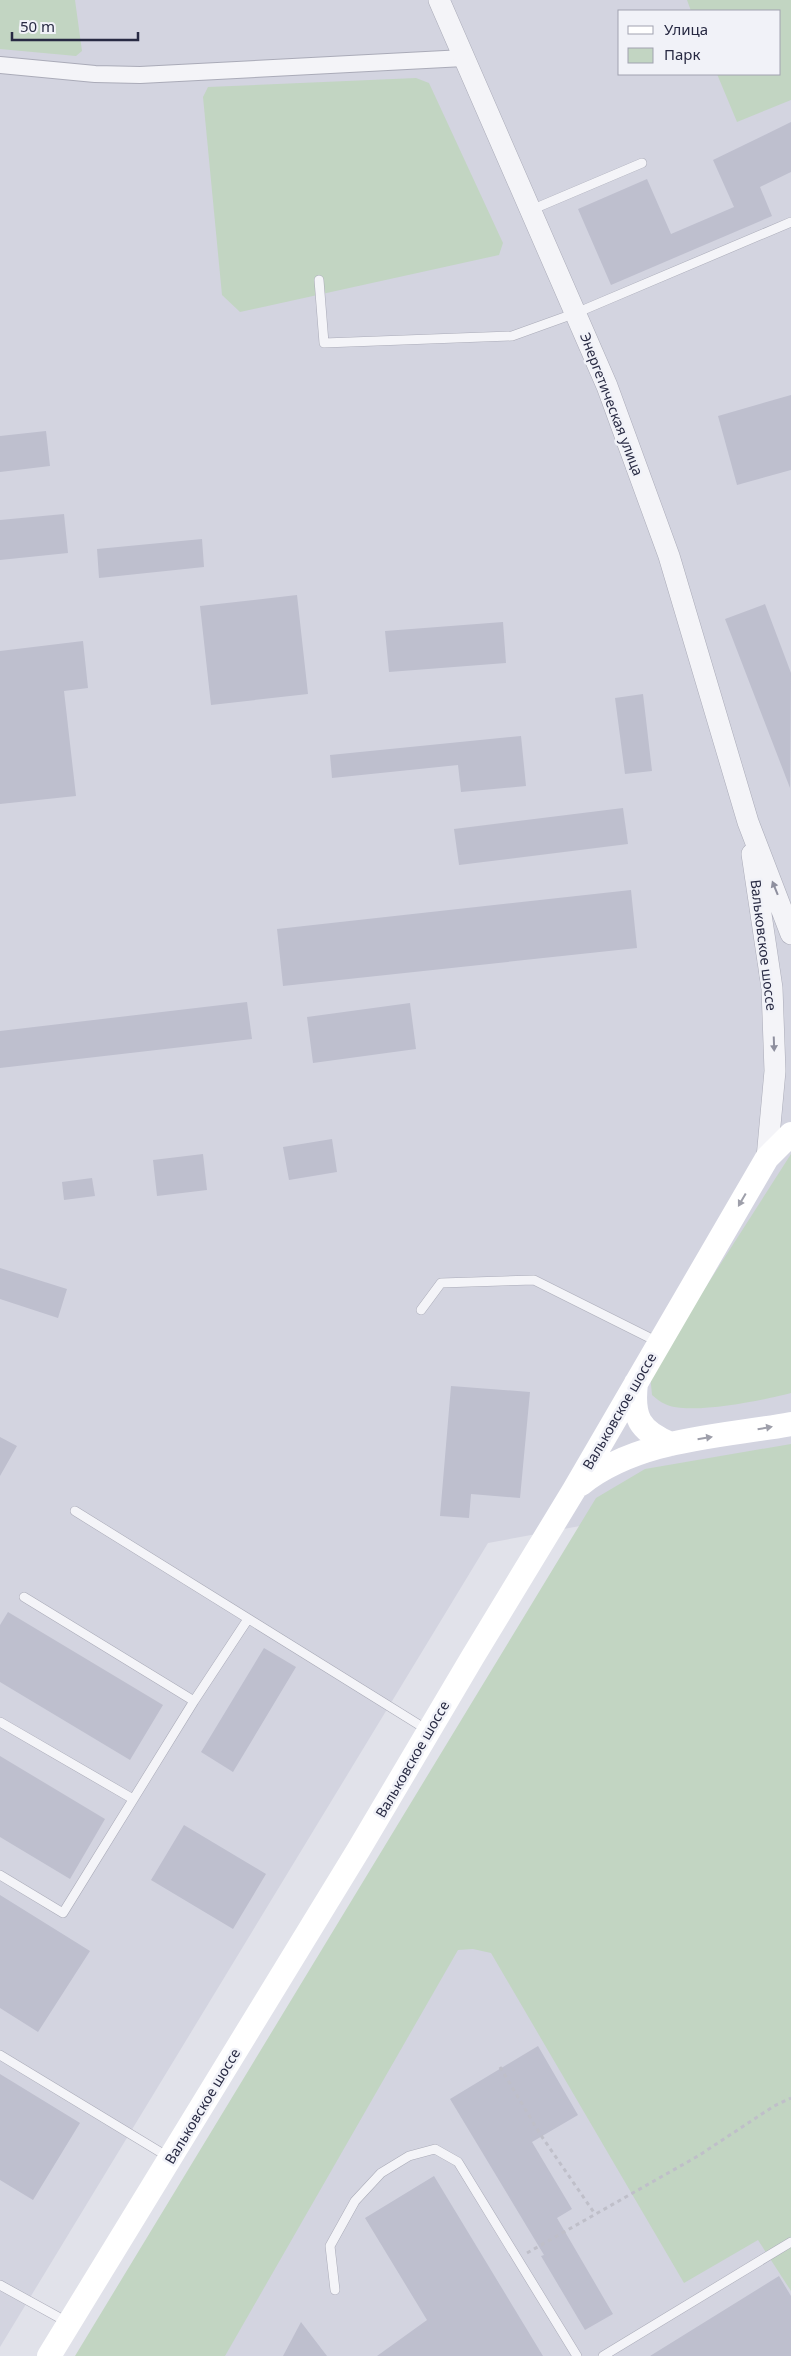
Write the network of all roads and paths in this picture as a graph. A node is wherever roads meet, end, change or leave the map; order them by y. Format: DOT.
graph roads {
  1 [pos="439,0"];
  2 [pos="464,58"];
  3 [pos="0,65"];
  4 [pos="642,163"];
  5 [pos="531,210"];
  6 [pos="791,222"];
  7 [pos="319,280"];
  8 [pos="576,313"];
  9 [pos="748,822"];
  10 [pos="791,934"];
  11 [pos="791,1134"];
  12 [pos="767,1158"];
  13 [pos="421,1310"];
  14 [pos="658,1342"];
  15 [pos="636,1383"];
  16 [pos="791,1424"];
  17 [pos="671,1444"];
  18 [pos="574,1490"];
  19 [pos="75,1511"];
  20 [pos="24,1597"];
  21 [pos="248,1619"];
  22 [pos="194,1701"];
  23 [pos="0,1722"];
  24 [pos="429,1731"];
  25 [pos="133,1799"];
  26 [pos="0,1875"];
  27 [pos="0,2055"];
  28 [pos="500,2067"];
  29 [pos="791,2098"];
  30 [pos="170,2158"];
  31 [pos="595,2214"];
  32 [pos="791,2242"];
  33 [pos="517,2259"];
  34 [pos="0,2285"];
  35 [pos="335,2290"];
  36 [pos="69,2324"];
  37 [pos="49,2356"];
  38 [pos="577,2356"];
  39 [pos="603,2356"];
  1 -- 2 [label="street, Энергетическая улица"];
  2 -- 3 [label="street"];
  2 -- 5 [label="street, Энергетическая улица"];
  4 -- 5 [label="lane"];
  5 -- 8 [label="street, Энергетическая улица"];
  6 -- 8 [label="lane"];
  7 -- 8 [label="lane"];
  8 -- 9 [label="street, Энергетическая улица"];
  10 -- 9 [label="street, one-way"];
  9 -- 12 [label="street, Вальковское шоссе, one-way"];
  11 -- 12 [label="main road, Вальковское шоссе"];
  12 -- 14 [label="main road, Вальковское шоссе, one-way"];
  13 -- 14 [label="lane"];
  14 -- 15 [label="main road, Вальковское шоссе"];
  15 -- 17 [label="main road"];
  15 -- 18 [label="main road, Вальковское шоссе"];
  17 -- 16 [label="main road, one-way"];
  17 -- 18 [label="main road"];
  18 -- 24 [label="main road, Вальковское шоссе"];
  19 -- 21 [label="lane"];
  20 -- 22 [label="lane"];
  21 -- 22 [label="lane"];
  21 -- 24 [label="lane"];
  22 -- 25 [label="lane"];
  23 -- 25 [label="lane"];
  24 -- 30 [label="main road, Вальковское шоссе"];
  25 -- 26 [label="lane"];
  27 -- 30 [label="lane"];
  28 -- 31 [label="path"];
  29 -- 31 [label="path"];
  30 -- 36 [label="main road, Вальковское шоссе"];
  31 -- 33 [label="path"];
  32 -- 39 [label="lane"];
  33 -- 35 [label="lane"];
  33 -- 38 [label="lane"];
  34 -- 36 [label="lane"];
  36 -- 37 [label="main road, Вальковское шоссе"];
}
